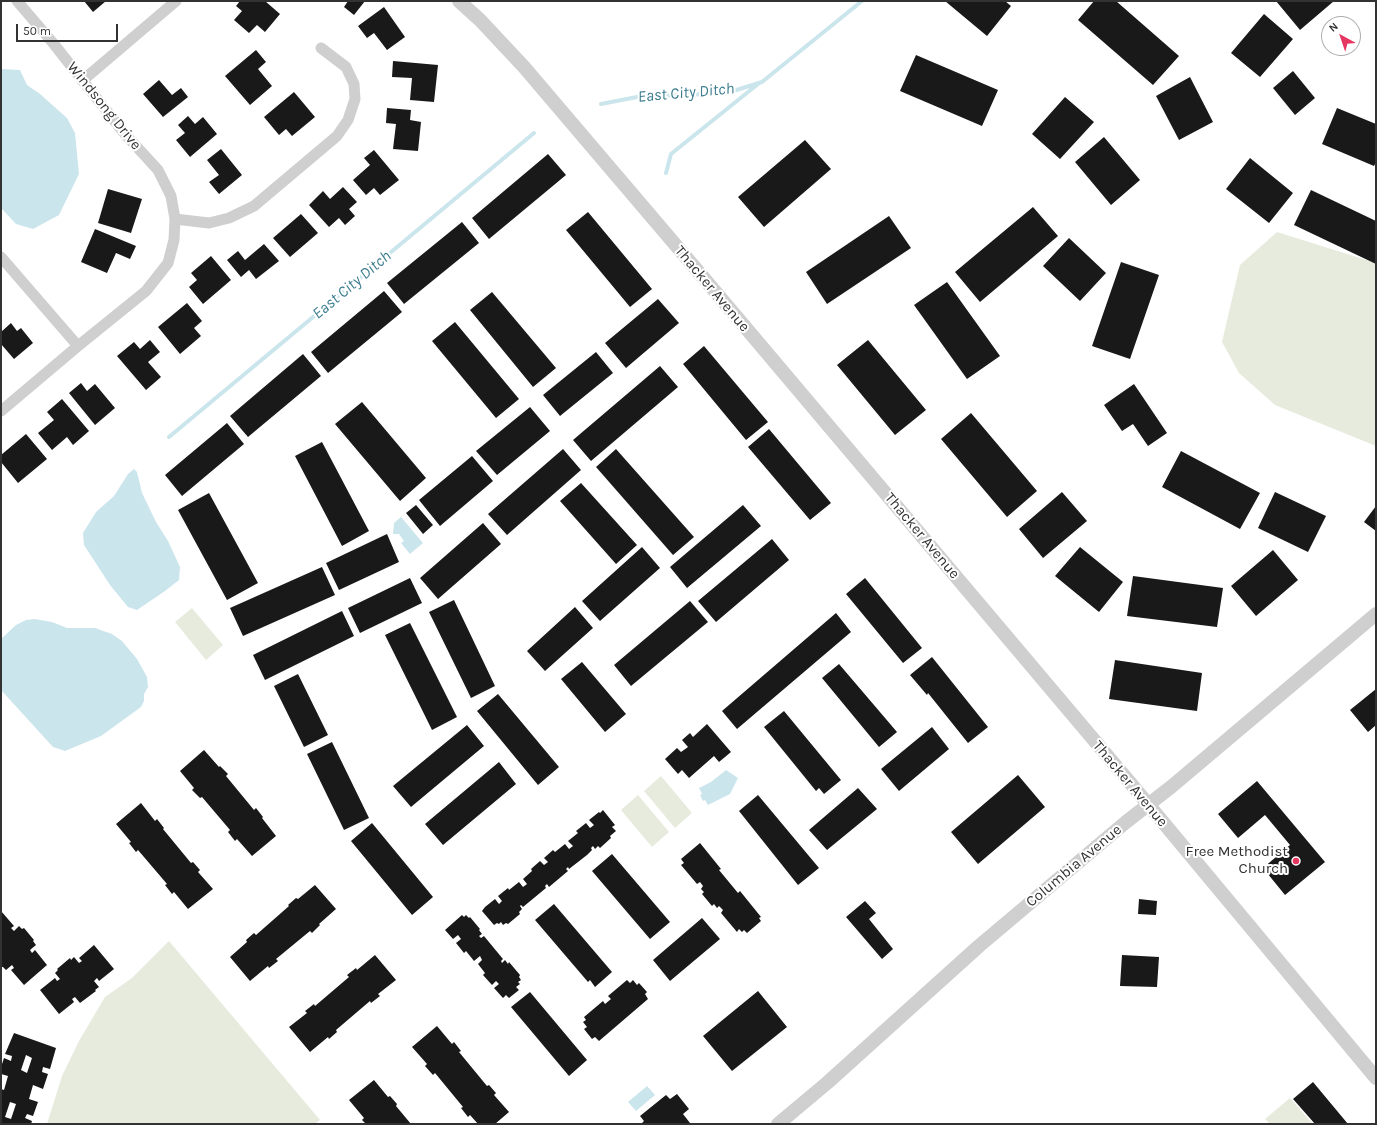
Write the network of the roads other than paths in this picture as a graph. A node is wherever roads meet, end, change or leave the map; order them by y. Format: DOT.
graph roads {
  1 [pos="17,1"];
  2 [pos="176,1"];
  3 [pos="459,1"];
  4 [pos="321,48"];
  5 [pos="82,81"];
  6 [pos="175,218"];
  7 [pos="1,257"];
  8 [pos="78,346"];
  9 [pos="1,411"];
  10 [pos="1376,614"];
  11 [pos="1148,805"];
  12 [pos="1376,1078"];
  13 [pos="778,1124"];
  1 -- 5 [label="street, Windsong Drive"];
  2 -- 5 [label="street"];
  3 -- 11 [label="street, Thacker Avenue"];
  4 -- 6 [label="street"];
  5 -- 6 [label="street, Windsong Drive"];
  6 -- 8 [label="street, Windsong Drive"];
  7 -- 8 [label="street"];
  8 -- 9 [label="street, Windsong Drive"];
  10 -- 11 [label="street, Columbia Avenue"];
  11 -- 12 [label="street, Thacker Avenue"];
  11 -- 13 [label="street, Columbia Avenue"];
}
